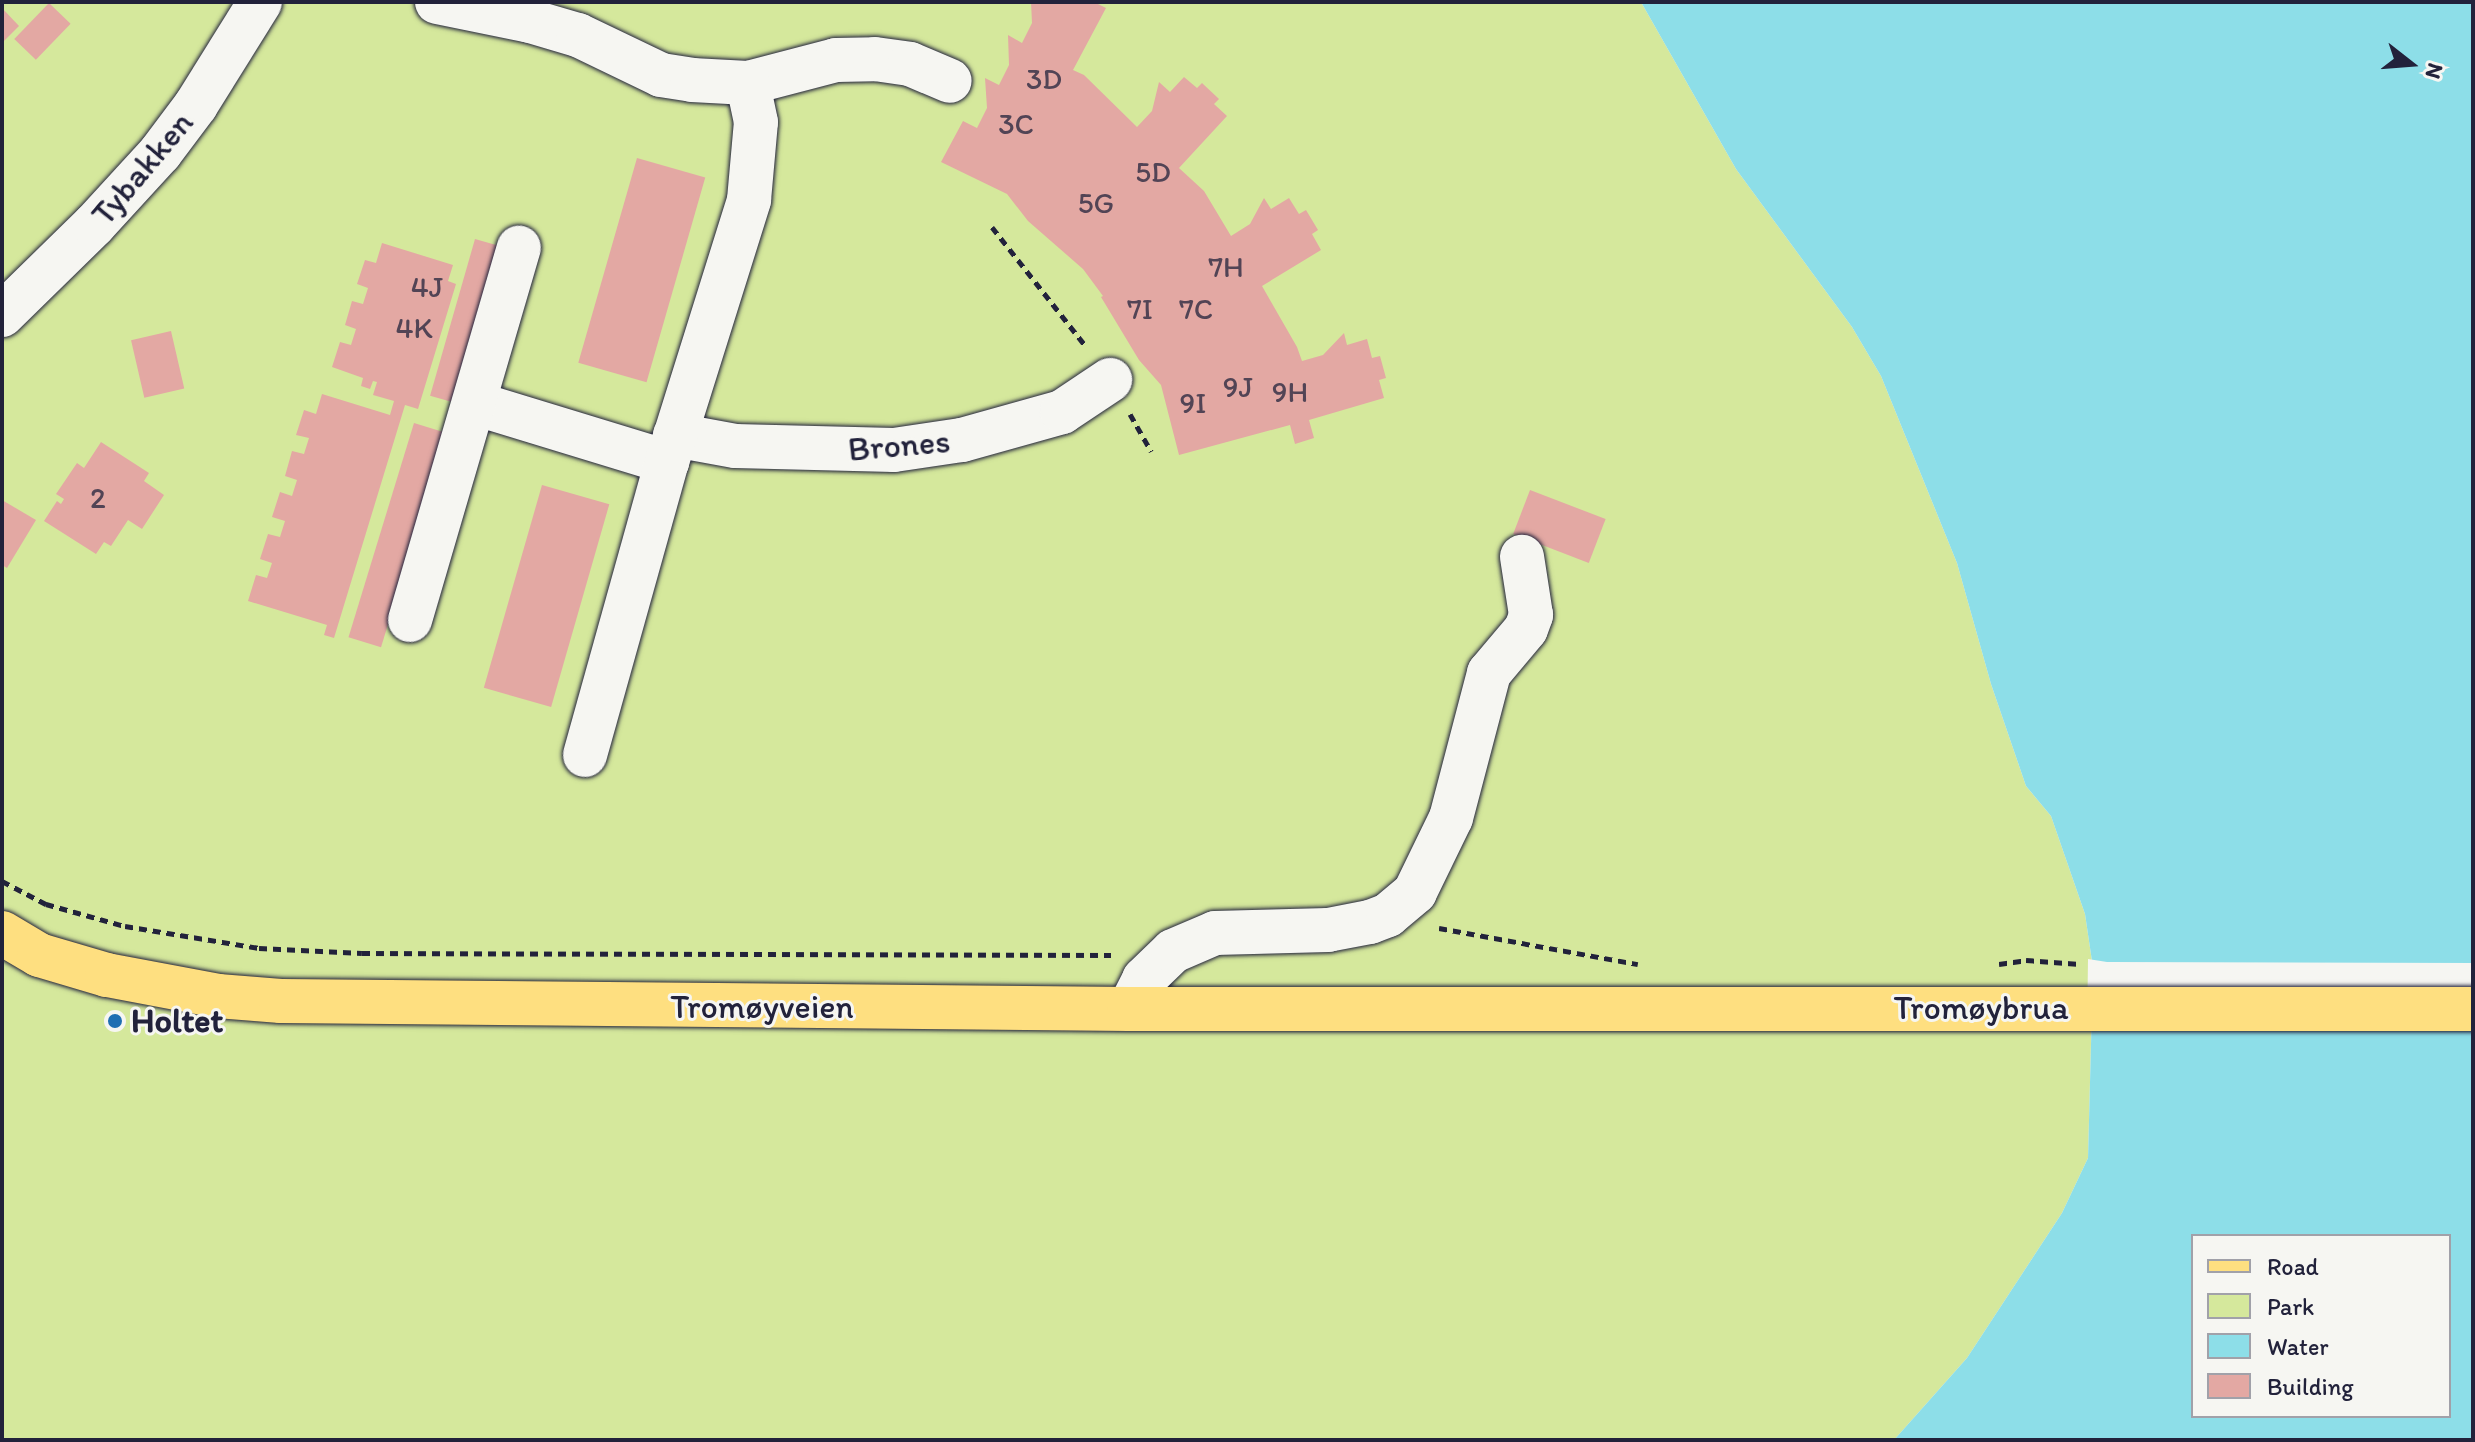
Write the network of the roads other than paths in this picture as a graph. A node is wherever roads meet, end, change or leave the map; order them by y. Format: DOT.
graph roads {
  1 [pos="260,2"];
  2 [pos="437,2"];
  3 [pos="950,81"];
  4 [pos="748,83"];
  5 [pos="519,248"];
  6 [pos="2,315"];
  7 [pos="1110,380"];
  8 [pos="474,403"];
  9 [pos="671,449"];
  10 [pos="1522,557"];
  11 [pos="410,620"];
  12 [pos="585,755"];
  13 [pos="2,933"];
  14 [pos="21,952"];
  15 [pos="1489,1006"];
  16 [pos="1129,1009"];
  17 [pos="2473,1009"];
  1 -- 6 [label="street, Tybakken"];
  2 -- 4 [label="street"];
  3 -- 4 [label="street"];
  4 -- 9 [label="street"];
  5 -- 8 [label="street"];
  7 -- 9 [label="street, Brones"];
  8 -- 9 [label="street, Brones"];
  8 -- 11 [label="street"];
  9 -- 12 [label="street"];
  10 -- 16 [label="street"];
  13 -- 14 [label="main road, Tromøyveien"];
  14 -- 16 [label="main road, Tromøyveien"];
  15 -- 16 [label="main road, Tromøyveien"];
  15 -- 17 [label="main road, Tromøybrua"];
}
